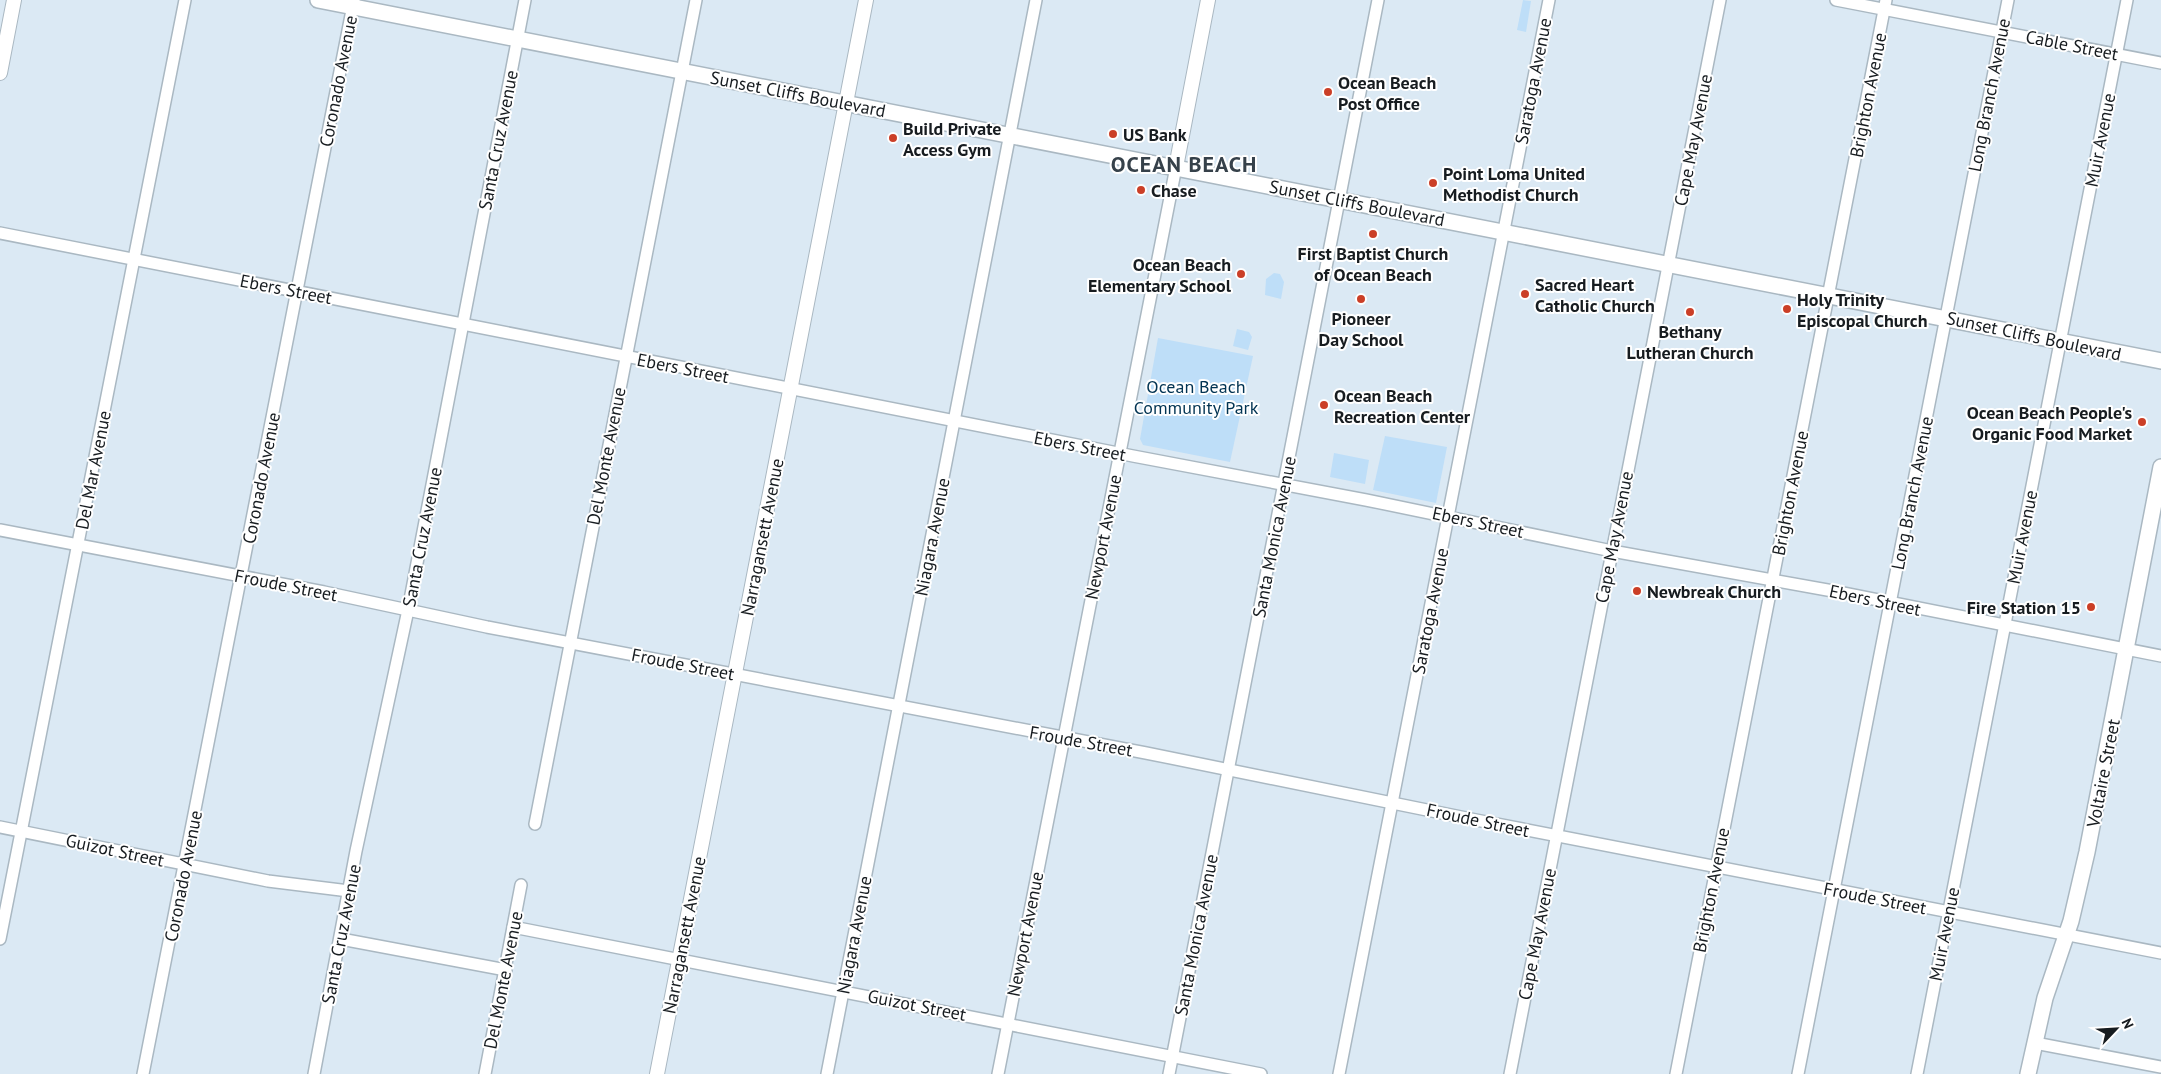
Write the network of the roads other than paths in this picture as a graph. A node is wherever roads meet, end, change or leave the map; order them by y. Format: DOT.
graph roads {
  1 [pos="14,0"];
  2 [pos="185,0"];
  3 [pos="318,0"];
  4 [pos="525,0"];
  5 [pos="696,0"];
  6 [pos="866,0"];
  7 [pos="1036,0"];
  8 [pos="1208,0"];
  9 [pos="1378,0"];
  10 [pos="1549,0"];
  11 [pos="1720,0"];
  12 [pos="1836,0"];
  13 [pos="2008,0"];
  14 [pos="2127,0"];
  15 [pos="353,4"];
  16 [pos="1885,4"];
  17 [pos="2002,32"];
  18 [pos="517,39"];
  19 [pos="2117,54"];
  20 [pos="2161,63"];
  21 [pos="682,71"];
  22 [pos="0,73"];
  23 [pos="846,103"];
  24 [pos="1011,134"];
  25 [pos="1176,167"];
  26 [pos="1339,200"];
  27 [pos="1503,232"];
  28 [pos="0,233"];
  29 [pos="134,261"];
  30 [pos="1669,265"];
  31 [pos="298,292"];
  32 [pos="1829,295"];
  33 [pos="1946,318"];
  34 [pos="461,325"];
  35 [pos="2060,341"];
  36 [pos="626,356"];
  37 [pos="2161,361"];
  38 [pos="791,388"];
  39 [pos="954,420"];
  40 [pos="1119,453"];
  41 [pos="2161,467"];
  42 [pos="1284,484"];
  43 [pos="1449,516"];
  44 [pos="0,530"];
  45 [pos="78,546"];
  46 [pos="1612,550"];
  47 [pos="242,577"];
  48 [pos="1773,580"];
  49 [pos="1890,603"];
  50 [pos="408,610"];
  51 [pos="2005,626"];
  52 [pos="570,642"];
  53 [pos="2126,650"];
  54 [pos="2161,656"];
  55 [pos="735,674"];
  56 [pos="900,707"];
  57 [pos="1064,739"];
  58 [pos="1228,769"];
  59 [pos="1392,802"];
  60 [pos="535,824"];
  61 [pos="0,827"];
  62 [pos="21,831"];
  63 [pos="1556,836"];
  64 [pos="185,864"];
  65 [pos="1715,866"];
  66 [pos="521,886"];
  67 [pos="1834,890"];
  68 [pos="349,891"];
  69 [pos="1949,912"];
  70 [pos="513,927"];
  71 [pos="2067,934"];
  72 [pos="0,939"];
  73 [pos="341,939"];
  74 [pos="2161,953"];
  75 [pos="680,960"];
  76 [pos="506,970"];
  77 [pos="843,991"];
  78 [pos="1008,1024"];
  79 [pos="2035,1043"];
  80 [pos="1172,1056"];
  81 [pos="2161,1067"];
  82 [pos="144,1074"];
  83 [pos="314,1074"];
  84 [pos="485,1074"];
  85 [pos="657,1074"];
  86 [pos="827,1074"];
  87 [pos="998,1074"];
  88 [pos="1169,1074"];
  89 [pos="1261,1074"];
  90 [pos="1339,1074"];
  91 [pos="1510,1074"];
  92 [pos="1676,1074"];
  93 [pos="1798,1074"];
  94 [pos="1917,1074"];
  95 [pos="2028,1074"];
  1 -- 22 [label="street"];
  2 -- 29 [label="street, Del Mar Avenue"];
  3 -- 15 [label="main road, Sunset Cliffs Boulevard"];
  4 -- 18 [label="street, Santa Cruz Avenue"];
  5 -- 21 [label="street, Del Monte Avenue"];
  6 -- 23 [label="street, Narragansett Avenue"];
  7 -- 24 [label="street, Niagara Avenue"];
  8 -- 25 [label="street, Newport Avenue"];
  9 -- 26 [label="street, Santa Monica Avenue"];
  10 -- 27 [label="street, Saratoga Avenue"];
  11 -- 30 [label="street, Cape May Avenue"];
  12 -- 16 [label="street, Cable Street"];
  13 -- 17 [label="street, Long Branch Avenue"];
  14 -- 19 [label="street, Muir Avenue"];
  15 -- 18 [label="main road, Sunset Cliffs Boulevard"];
  15 -- 31 [label="street, Coronado Avenue"];
  16 -- 17 [label="street, Cable Street"];
  16 -- 32 [label="street, Brighton Avenue"];
  17 -- 19 [label="street, Cable Street"];
  17 -- 33 [label="street, Long Branch Avenue"];
  18 -- 21 [label="main road, Sunset Cliffs Boulevard"];
  18 -- 34 [label="street, Santa Cruz Avenue"];
  19 -- 20 [label="street, Cable Street"];
  19 -- 35 [label="street, Muir Avenue"];
  21 -- 23 [label="main road, Sunset Cliffs Boulevard"];
  21 -- 36 [label="street, Del Monte Avenue"];
  23 -- 24 [label="main road, Sunset Cliffs Boulevard"];
  23 -- 38 [label="street, Narragansett Avenue"];
  24 -- 25 [label="main road, Sunset Cliffs Boulevard"];
  24 -- 39 [label="street, Niagara Avenue"];
  25 -- 26 [label="main road, Sunset Cliffs Boulevard"];
  25 -- 40 [label="street, Newport Avenue"];
  26 -- 27 [label="main road, Sunset Cliffs Boulevard"];
  26 -- 42 [label="street, Santa Monica Avenue"];
  27 -- 30 [label="main road, Sunset Cliffs Boulevard"];
  27 -- 43 [label="street, Saratoga Avenue"];
  28 -- 29 [label="street, Ebers Street"];
  29 -- 31 [label="street, Ebers Street"];
  29 -- 45 [label="street, Del Mar Avenue"];
  30 -- 32 [label="main road, Sunset Cliffs Boulevard"];
  30 -- 46 [label="street, Cape May Avenue"];
  31 -- 34 [label="street, Ebers Street"];
  31 -- 47 [label="street, Coronado Avenue"];
  32 -- 33 [label="main road, Sunset Cliffs Boulevard"];
  32 -- 48 [label="street, Brighton Avenue"];
  33 -- 35 [label="main road, Sunset Cliffs Boulevard"];
  33 -- 49 [label="street, Long Branch Avenue"];
  34 -- 36 [label="street, Ebers Street"];
  34 -- 50 [label="street, Santa Cruz Avenue"];
  35 -- 37 [label="main road, Sunset Cliffs Boulevard"];
  35 -- 51 [label="street, Muir Avenue"];
  36 -- 38 [label="street, Ebers Street"];
  36 -- 52 [label="street, Del Monte Avenue"];
  38 -- 39 [label="street, Ebers Street"];
  38 -- 55 [label="street, Narragansett Avenue"];
  39 -- 40 [label="street, Ebers Street"];
  39 -- 56 [label="street, Niagara Avenue"];
  40 -- 42 [label="street, Ebers Street"];
  40 -- 57 [label="street, Newport Avenue"];
  41 -- 53 [label="main road, Voltaire Street"];
  42 -- 43 [label="street, Ebers Street"];
  42 -- 58 [label="street, Santa Monica Avenue"];
  43 -- 46 [label="street, Ebers Street"];
  43 -- 59 [label="street, Saratoga Avenue"];
  44 -- 45 [label="street, Froude Street"];
  45 -- 47 [label="street, Froude Street"];
  45 -- 62 [label="street, Del Mar Avenue"];
  46 -- 48 [label="street, Ebers Street"];
  46 -- 63 [label="street, Cape May Avenue"];
  47 -- 50 [label="street, Froude Street"];
  47 -- 64 [label="street, Coronado Avenue"];
  48 -- 49 [label="street, Ebers Street"];
  48 -- 65 [label="street, Brighton Avenue"];
  49 -- 51 [label="street, Ebers Street"];
  49 -- 67 [label="street, Long Branch Avenue"];
  50 -- 52 [label="street, Froude Street"];
  50 -- 68 [label="street, Santa Cruz Avenue"];
  51 -- 53 [label="street, Ebers Street"];
  51 -- 69 [label="street, Muir Avenue"];
  52 -- 55 [label="street, Froude Street"];
  52 -- 60 [label="street, Del Monte Avenue"];
  53 -- 54 [label="street, Ebers Street"];
  53 -- 71 [label="main road, Voltaire Street"];
  55 -- 56 [label="street, Froude Street"];
  55 -- 75 [label="street, Narragansett Avenue"];
  56 -- 57 [label="street, Froude Street"];
  56 -- 77 [label="street, Niagara Avenue"];
  57 -- 58 [label="street, Froude Street"];
  57 -- 78 [label="street, Newport Avenue"];
  58 -- 59 [label="street, Froude Street"];
  58 -- 80 [label="street, Santa Monica Avenue"];
  59 -- 63 [label="street, Froude Street"];
  59 -- 90 [label="street, Saratoga Avenue"];
  61 -- 62 [label="street, Guizot Street"];
  62 -- 64 [label="street, Guizot Street"];
  62 -- 72 [label="street, Del Mar Avenue"];
  63 -- 65 [label="street, Froude Street"];
  63 -- 91 [label="street, Cape May Avenue"];
  64 -- 68 [label="street, Guizot Street"];
  64 -- 82 [label="street, Coronado Avenue"];
  65 -- 67 [label="street, Froude Street"];
  65 -- 92 [label="street, Brighton Avenue"];
  66 -- 70 [label="street, Del Monte Avenue"];
  67 -- 69 [label="street, Froude Street"];
  67 -- 93 [label="street, Long Branch Avenue"];
  68 -- 73 [label="street, Santa Cruz Avenue"];
  69 -- 71 [label="street, Froude Street"];
  69 -- 94 [label="street, Muir Avenue"];
  70 -- 75 [label="street, Guizot Street"];
  70 -- 76 [label="street, Del Monte Avenue"];
  71 -- 74 [label="street, Froude Street"];
  71 -- 79 [label="main road, Voltaire Street"];
  73 -- 76 [label="street"];
  73 -- 83 [label="street, Santa Cruz Avenue"];
  75 -- 77 [label="street, Guizot Street"];
  75 -- 85 [label="street, Narragansett Avenue"];
  76 -- 84 [label="street, Del Monte Avenue"];
  77 -- 78 [label="street, Guizot Street"];
  77 -- 86 [label="street, Niagara Avenue"];
  78 -- 80 [label="street, Guizot Street"];
  78 -- 87 [label="street, Newport Avenue"];
  79 -- 81 [label="street"];
  79 -- 95 [label="main road, Voltaire Street"];
  80 -- 88 [label="street, Santa Monica Avenue"];
  80 -- 89 [label="street, Guizot Street"];
}
